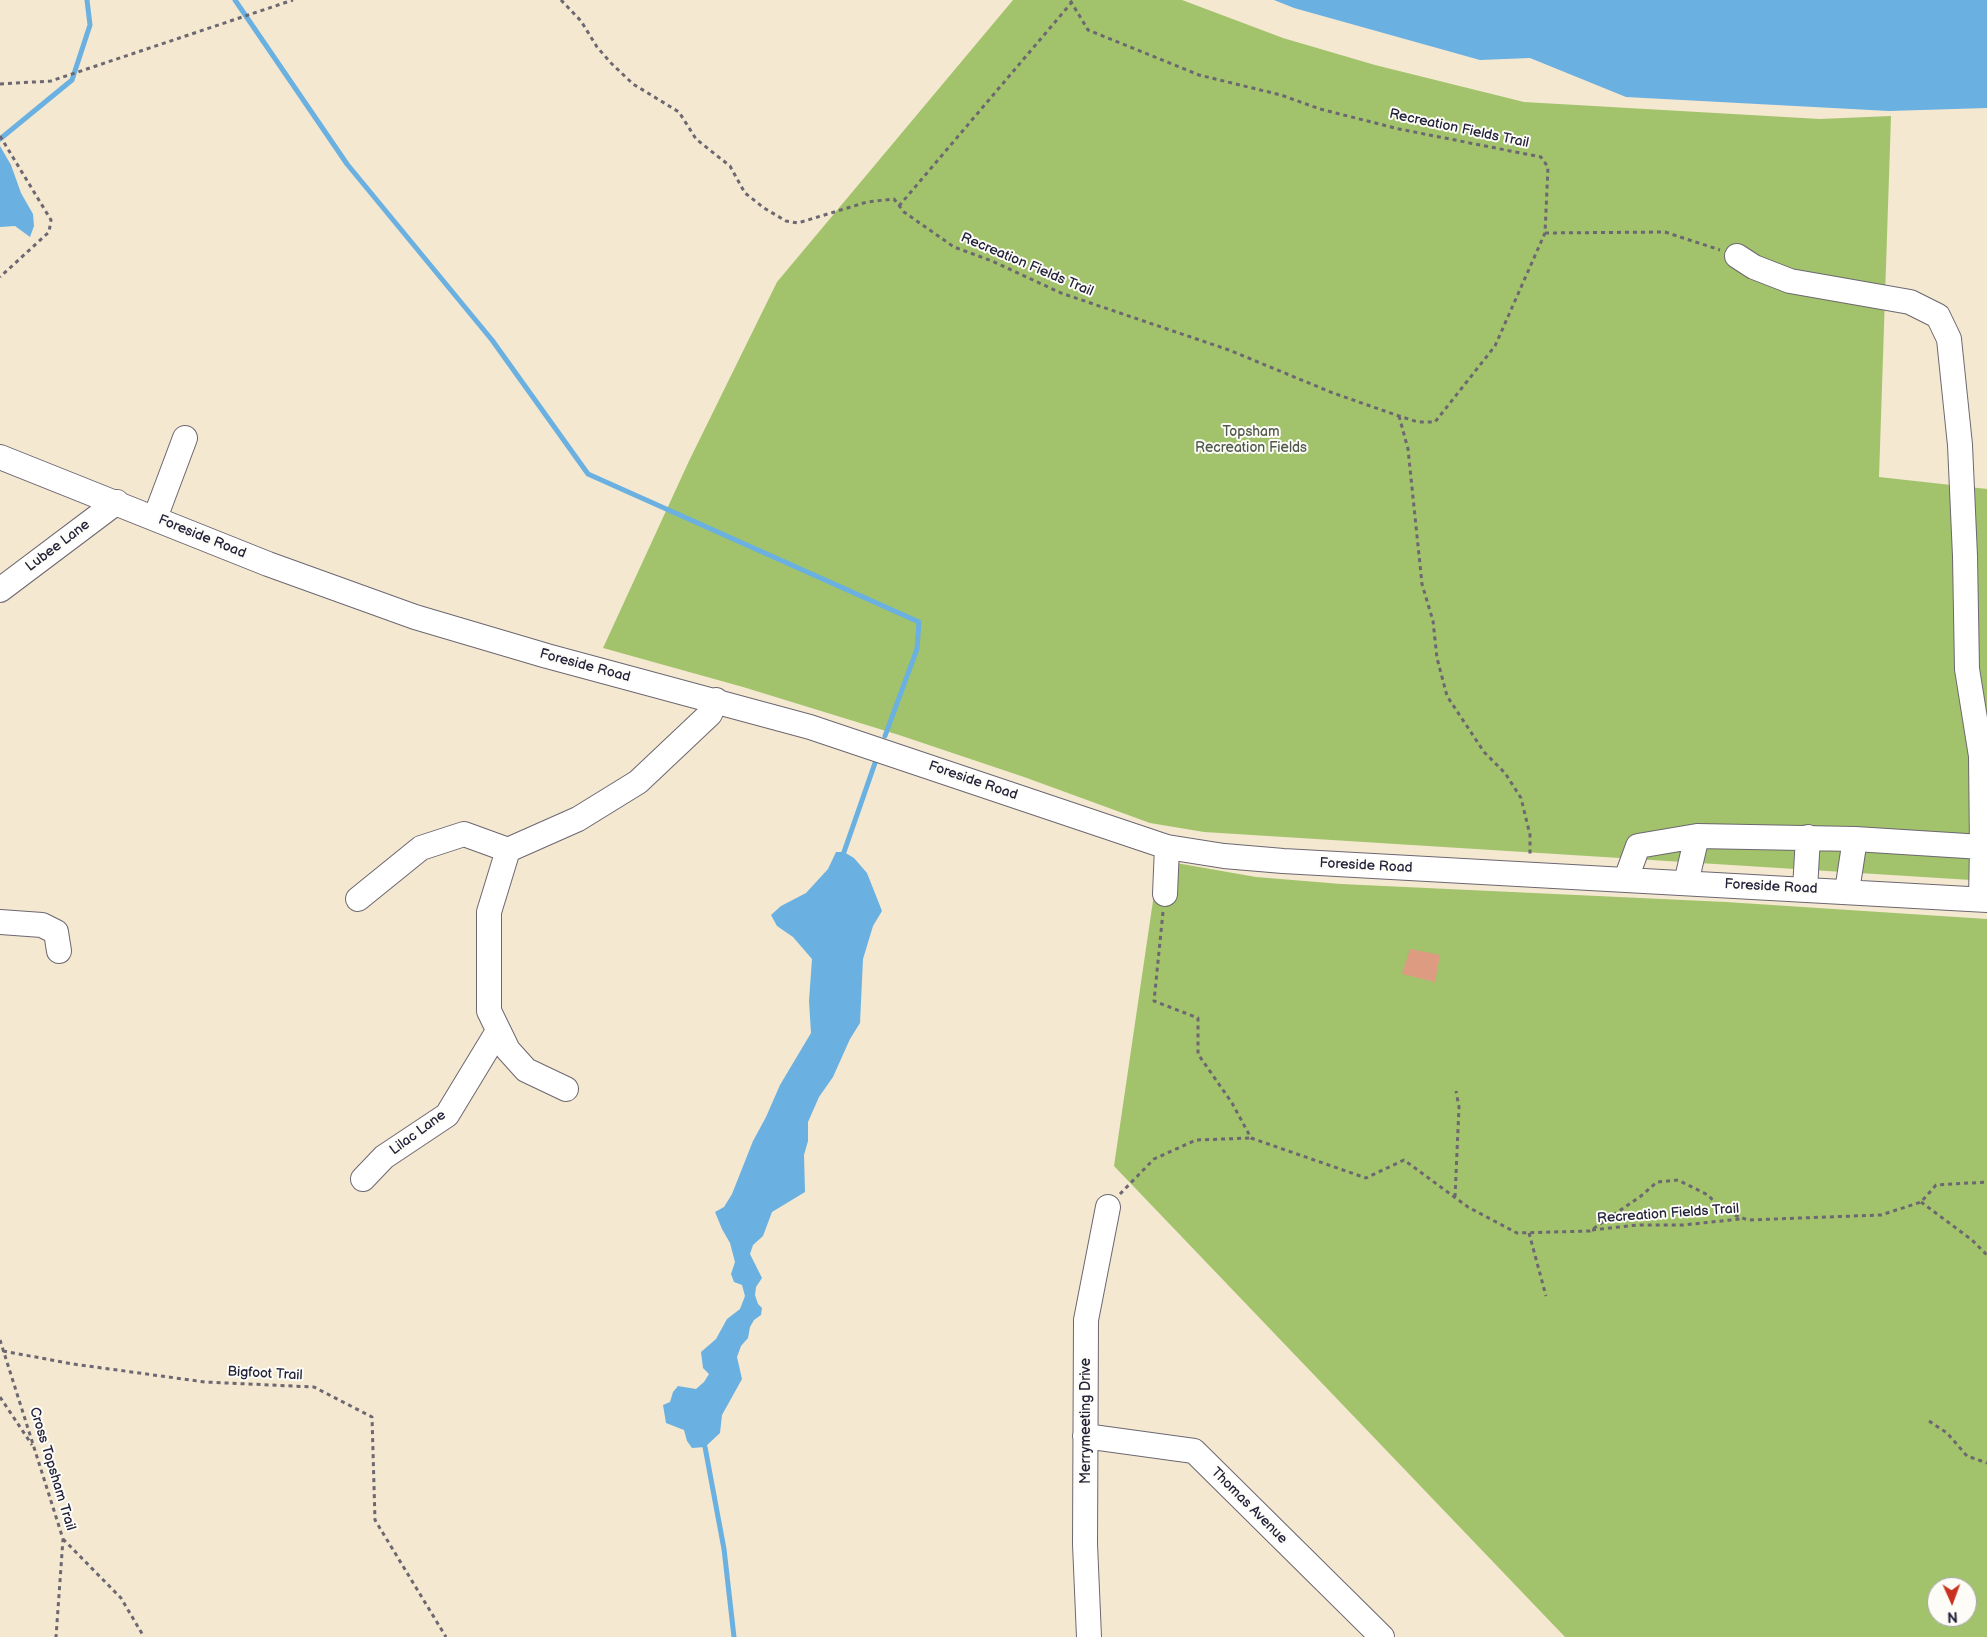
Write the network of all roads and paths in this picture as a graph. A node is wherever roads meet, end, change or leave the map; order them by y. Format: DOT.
graph roads {
  1 [pos="293,0"];
  2 [pos="561,0"];
  3 [pos="1071,1"];
  4 [pos="0,84"];
  5 [pos="0,136"];
  6 [pos="899,206"];
  7 [pos="1545,233"];
  8 [pos="1737,256"];
  9 [pos="0,277"];
  10 [pos="1399,416"];
  11 [pos="185,438"];
  12 [pos="0,457"];
  13 [pos="117,502"];
  14 [pos="155,518"];
  15 [pos="0,590"];
  16 [pos="716,700"];
  17 [pos="1697,836"];
  18 [pos="1808,836"];
  19 [pos="1855,839"];
  20 [pos="1982,846"];
  21 [pos="1167,847"];
  22 [pos="508,850"];
  23 [pos="1530,863"];
  24 [pos="1626,879"];
  25 [pos="1686,883"];
  26 [pos="1805,889"];
  27 [pos="1847,891"];
  28 [pos="1165,894"];
  29 [pos="358,899"];
  30 [pos="1984,899"];
  31 [pos="0,922"];
  32 [pos="59,951"];
  33 [pos="498,1031"];
  34 [pos="566,1089"];
  35 [pos="1456,1091"];
  36 [pos="1251,1138"];
  37 [pos="363,1179"];
  38 [pos="1987,1182"];
  39 [pos="1455,1197"];
  40 [pos="1921,1202"];
  41 [pos="1108,1207"];
  42 [pos="1748,1220"];
  43 [pos="1590,1230"];
  44 [pos="1529,1233"];
  45 [pos="1987,1255"];
  46 [pos="1546,1296"];
  47 [pos="0,1340"];
  48 [pos="3,1350"];
  49 [pos="0,1397"];
  50 [pos="1929,1421"];
  51 [pos="1085,1436"];
  52 [pos="34,1448"];
  53 [pos="1987,1463"];
  54 [pos="63,1538"];
  55 [pos="56,1637"];
  56 [pos="144,1637"];
  57 [pos="446,1637"];
  58 [pos="1090,1637"];
  59 [pos="1382,1637"];
  1 -- 4 [label="path"];
  2 -- 6 [label="path, Recreation Fields Trail"];
  3 -- 6 [label="path"];
  3 -- 7 [label="path, Recreation Fields Trail"];
  5 -- 9 [label="path"];
  6 -- 10 [label="path, Recreation Fields Trail"];
  7 -- 8 [label="path"];
  7 -- 10 [label="path, Recreation Fields Trail"];
  8 -- 20 [label="street"];
  10 -- 23 [label="path"];
  11 -- 14 [label="street"];
  12 -- 13 [label="street, Foreside Road"];
  13 -- 14 [label="street, Foreside Road"];
  13 -- 15 [label="street, Lubee Lane"];
  14 -- 16 [label="street, Foreside Road"];
  16 -- 21 [label="street, Foreside Road"];
  16 -- 22 [label="street"];
  17 -- 18 [label="street"];
  17 -- 24 [label="street"];
  17 -- 25 [label="street"];
  18 -- 19 [label="street"];
  18 -- 26 [label="street"];
  19 -- 20 [label="street"];
  19 -- 27 [label="street"];
  20 -- 30 [label="street"];
  21 -- 24 [label="street, Foreside Road"];
  21 -- 28 [label="street"];
  22 -- 29 [label="street"];
  22 -- 33 [label="street"];
  24 -- 25 [label="street, Foreside Road"];
  25 -- 26 [label="street, Foreside Road"];
  26 -- 27 [label="street, Foreside Road"];
  27 -- 30 [label="street, Foreside Road"];
  28 -- 36 [label="path"];
  31 -- 32 [label="street"];
  33 -- 34 [label="street"];
  33 -- 37 [label="street, Lilac Lane"];
  35 -- 39 [label="path"];
  36 -- 39 [label="path, Recreation Fields Trail"];
  36 -- 41 [label="path, Recreation Fields Trail"];
  38 -- 40 [label="path, Recreation Fields Trail"];
  39 -- 44 [label="path, Recreation Fields Trail"];
  40 -- 42 [label="path, Recreation Fields Trail"];
  40 -- 45 [label="path"];
  41 -- 51 [label="street, Merrymeeting Drive"];
  42 -- 43 [label="path, Recreation Fields Trail"];
  42 -- 43 [label="path, Recreation Fields Trail"];
  43 -- 44 [label="path, Recreation Fields Trail"];
  44 -- 46 [label="path"];
  47 -- 48 [label="path, Cross Topsham Trail"];
  48 -- 52 [label="path, Cross Topsham Trail"];
  48 -- 57 [label="path, Bigfoot Trail"];
  49 -- 52 [label="path"];
  50 -- 53 [label="path"];
  51 -- 58 [label="street, Merrymeeting Drive"];
  51 -- 59 [label="street, Thomas Avenue"];
  52 -- 54 [label="path, Cross Topsham Trail"];
  54 -- 55 [label="path, Cross Topsham Trail"];
  54 -- 56 [label="path"];
}
